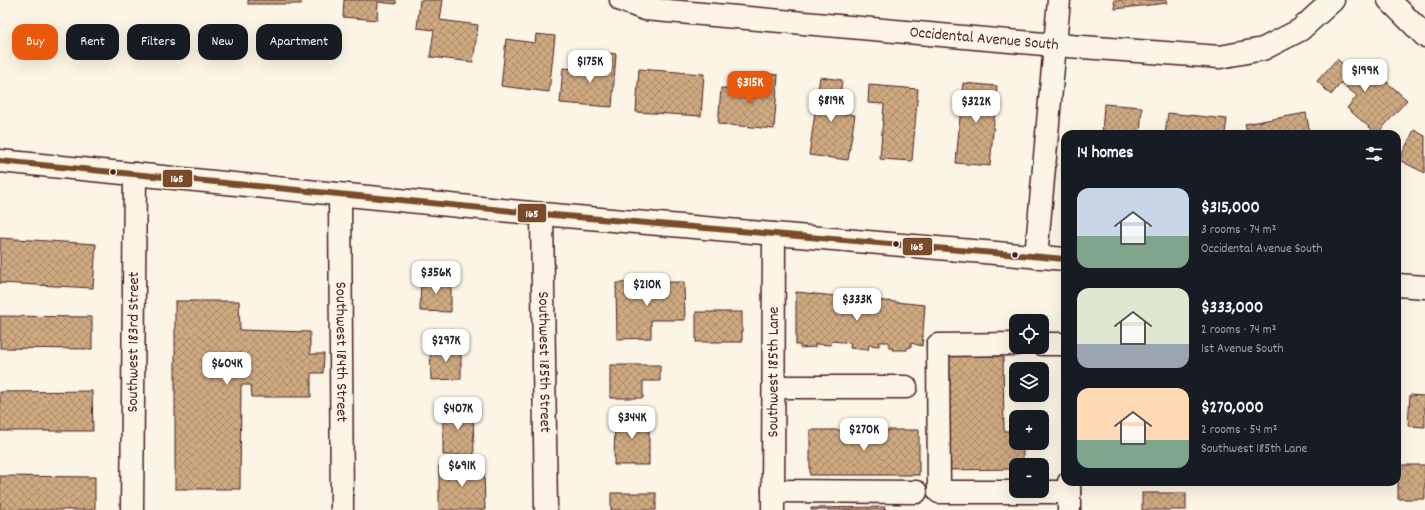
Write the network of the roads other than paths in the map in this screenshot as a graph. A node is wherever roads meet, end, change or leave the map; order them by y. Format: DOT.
graph roads {
  1 [pos="621,0"];
  2 [pos="1059,0"];
  3 [pos="1333,0"];
  4 [pos="1389,0"];
  5 [pos="1425,36"];
  6 [pos="1055,45"];
  7 [pos="0,161"];
  8 [pos="135,174"];
  9 [pos="340,194"];
  10 [pos="542,214"];
  11 [pos="774,234"];
  12 [pos="1036,257"];
  13 [pos="1061,259"];
  14 [pos="1401,285"];
  15 [pos="1425,287"];
  16 [pos="1009,344"];
  17 [pos="1049,344"];
  18 [pos="1061,344"];
  19 [pos="774,387"];
  20 [pos="906,387"];
  21 [pos="916,492"];
  22 [pos="1069,495"];
  23 [pos="773,500"];
  24 [pos="132,510"];
  25 [pos="342,510"];
  26 [pos="546,510"];
  1 -- 6 [label="street, Occidental Avenue South"];
  2 -- 6 [label="street"];
  3 -- 6 [label="street, Occidental Avenue South"];
  4 -- 5 [label="street"];
  6 -- 12 [label="street"];
  7 -- 8 [label="street"];
  8 -- 9 [label="street"];
  8 -- 24 [label="street, Southwest 183rd Street"];
  9 -- 10 [label="street"];
  9 -- 25 [label="street, Southwest 184th Street"];
  10 -- 11 [label="street"];
  10 -- 26 [label="street, Southwest 185th Street"];
  11 -- 12 [label="street"];
  11 -- 19 [label="street, Southwest 185th Lane"];
  12 -- 13 [label="street"];
  14 -- 15 [label="street"];
  16 -- 22 [label="street"];
  17 -- 18 [label="street"];
  19 -- 20 [label="street"];
  19 -- 23 [label="street, Southwest 185th Lane"];
  21 -- 23 [label="street"];
}
